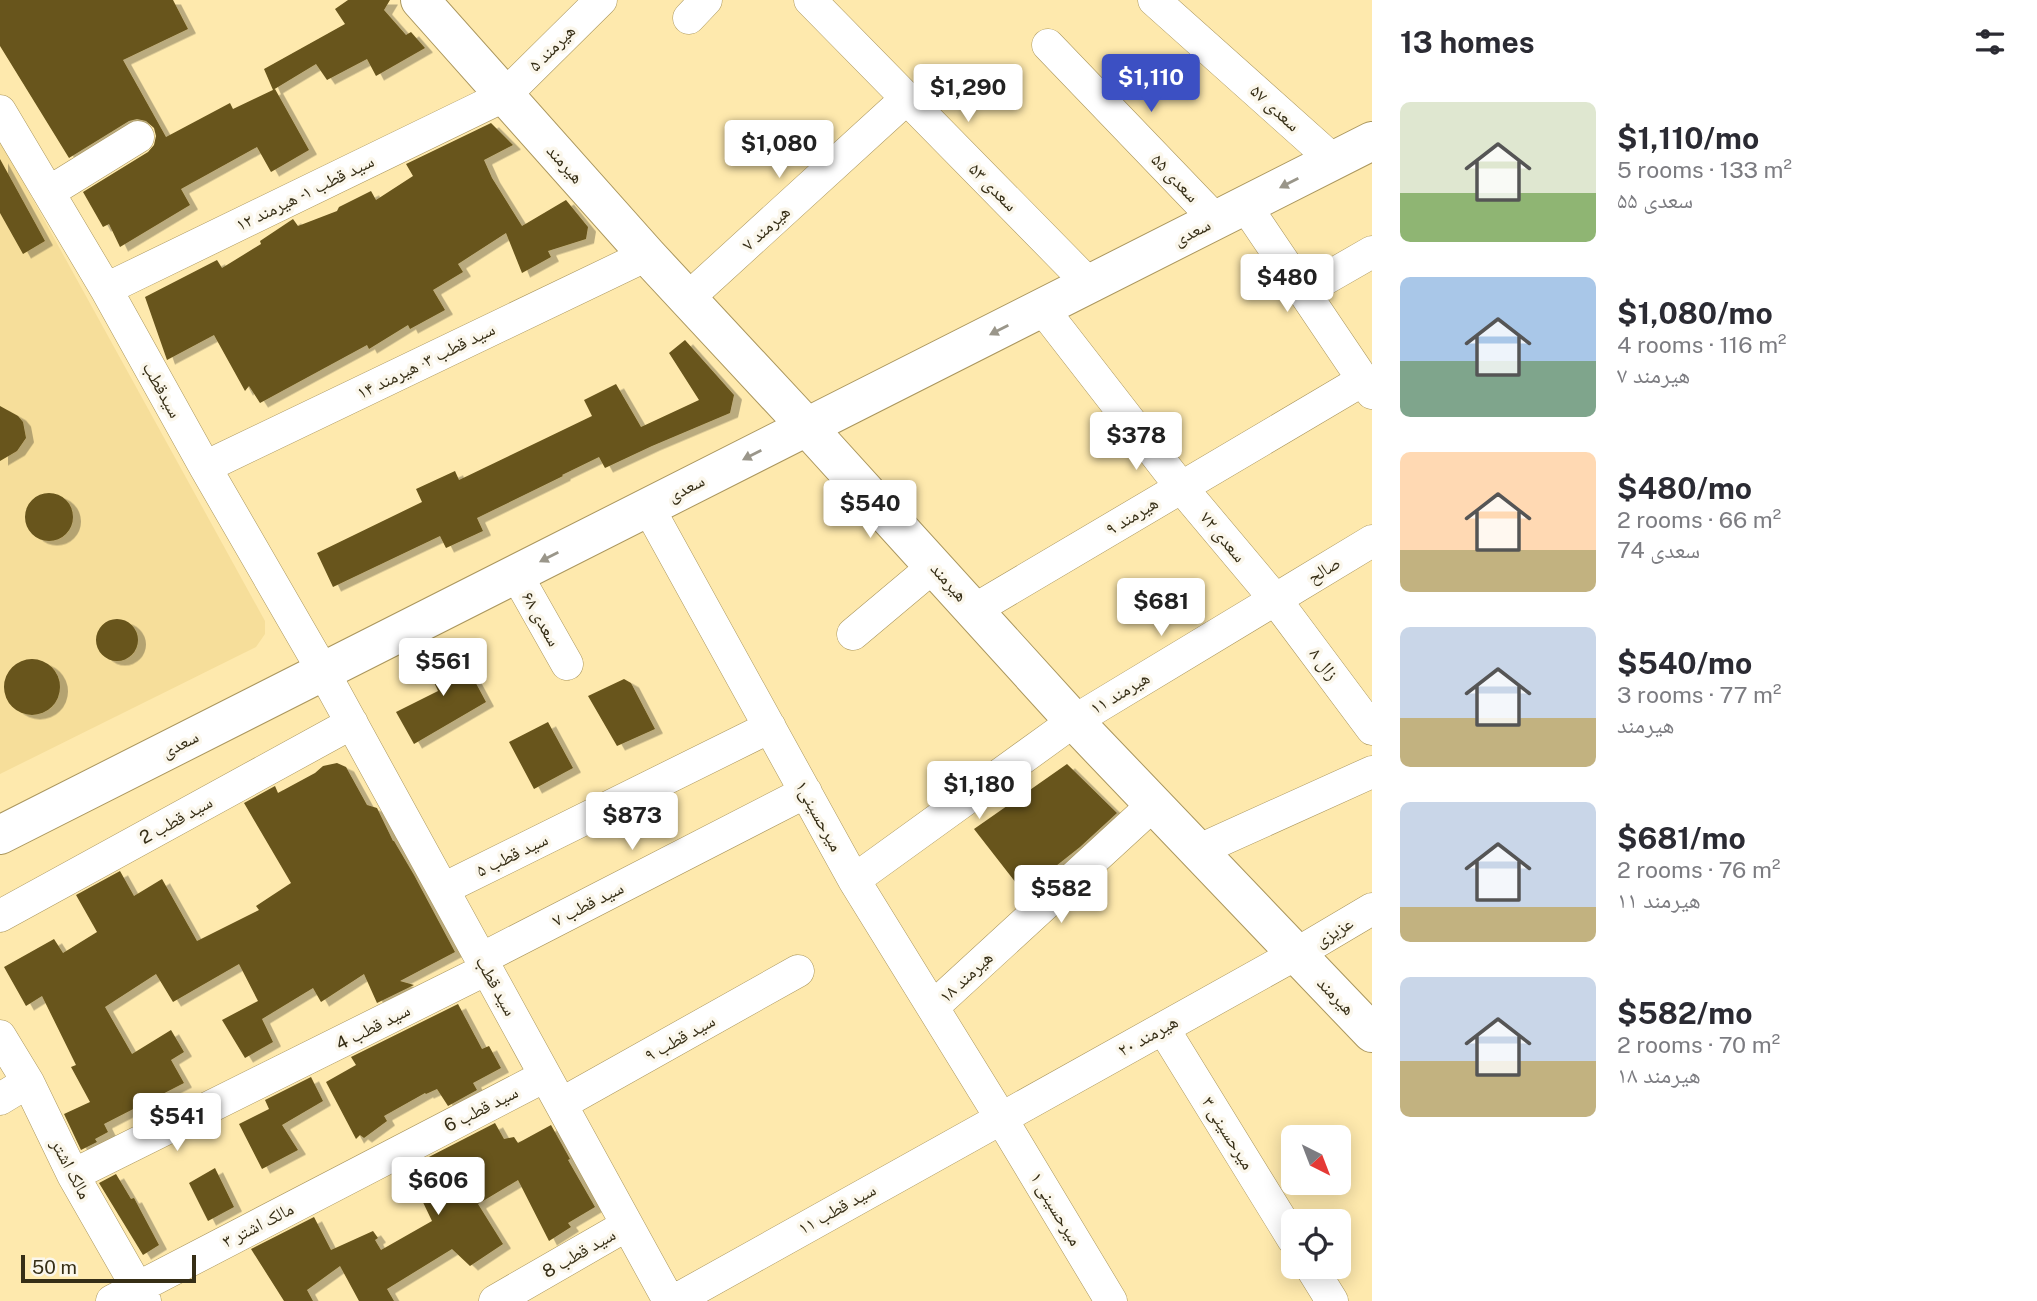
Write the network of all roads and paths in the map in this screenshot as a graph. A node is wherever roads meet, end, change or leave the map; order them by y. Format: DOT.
graph roads {
  1 [pos="420,0"];
  2 [pos="601,0"];
  3 [pos="810,0"];
  4 [pos="1154,0"];
  5 [pos="1048,45"];
  6 [pos="504,96"];
  7 [pos="906,99"];
  8 [pos="0,111"];
  9 [pos="138,137"];
  10 [pos="1372,141"];
  11 [pos="1333,160"];
  12 [pos="49,192"];
  13 [pos="1230,212"];
  14 [pos="1372,252"];
  15 [pos="647,255"];
  16 [pos="1089,284"];
  17 [pos="106,289"];
  18 [pos="1304,291"];
  19 [pos="687,299"];
  20 [pos="1042,308"];
  21 [pos="1367,386"];
  22 [pos="807,427"];
  23 [pos="205,467"];
  24 [pos="1181,487"];
  25 [pos="648,507"];
  26 [pos="1372,541"];
  27 [pos="934,566"];
  28 [pos="516,574"];
  29 [pos="1275,599"];
  30 [pos="974,610"];
  31 [pos="853,634"];
  32 [pos="567,664"];
  33 [pos="323,671"];
  34 [pos="1074,721"];
  35 [pos="352,723"];
  36 [pos="770,727"];
  37 [pos="1372,729"];
  38 [pos="1372,772"];
  39 [pos="806,792"];
  40 [pos="1154,804"];
  41 [pos="0,835"];
  42 [pos="1198,851"];
  43 [pos="854,880"];
  44 [pos="443,889"];
  45 [pos="1372,909"];
  46 [pos="0,916"];
  47 [pos="1296,954"];
  48 [pos="484,964"];
  49 [pos="798,971"];
  50 [pos="933,1007"];
  51 [pos="1163,1028"];
  52 [pos="1372,1033"];
  53 [pos="0,1035"];
  54 [pos="545,1076"];
  55 [pos="28,1082"];
  56 [pos="0,1099"];
  57 [pos="561,1104"];
  58 [pos="1000,1118"];
  59 [pos="73,1175"];
  60 [pos="341,1182"];
  61 [pos="1281,1220"];
  62 [pos="628,1225"];
  63 [pos="1318,1279"];
  64 [pos="131,1297"];
  65 [pos="495,1301"];
  66 [pos="672,1301"];
  67 [pos="1111,1301"];
  68 [pos="1332,1301"];
  1 -- 6 [label="main road, هیرمند"];
  2 -- 6 [label="street, هیرمند ۵"];
  3 -- 7 [label="street, سعدی ۵۳"];
  4 -- 11 [label="street, سعدی ۵۷"];
  5 -- 13 [label="street, سعدی ۵۵"];
  6 -- 15 [label="main road, هیرمند"];
  6 -- 17 [label="street, سید قطب ۱- هیرمند ۱۲"];
  7 -- 16 [label="street, سعدی ۵۳"];
  7 -- 19 [label="street, هیرمند ۷"];
  8 -- 12 [label="street, سیدقطب"];
  9 -- 12 [label="street"];
  10 -- 11 [label="main road, سعدی"];
  11 -- 13 [label="main road, سعدی, one-way"];
  12 -- 17 [label="street, سیدقطب"];
  13 -- 16 [label="main road, سعدی"];
  13 -- 18 [label="street, سعدی ۵۵"];
  14 -- 18 [label="street"];
  15 -- 19 [label="main road, هیرمند"];
  15 -- 23 [label="street, سید قطب ۳- هیرمند ۱۴"];
  16 -- 20 [label="main road, سعدی"];
  17 -- 23 [label="street, سیدقطب"];
  18 -- 21 [label="street, سعدی ۵۵"];
  19 -- 22 [label="main road, هیرمند"];
  20 -- 22 [label="main road, سعدی, one-way"];
  20 -- 24 [label="street, سعدی ۷۲"];
  21 -- 24 [label="street, هیرمند ۹"];
  22 -- 25 [label="main road, سعدی, one-way"];
  22 -- 27 [label="main road, هیرمند"];
  23 -- 33 [label="street, سیدقطب"];
  24 -- 29 [label="street, سعدی ۷۲"];
  24 -- 30 [label="street, هیرمند ۹"];
  25 -- 28 [label="main road, سعدی, one-way"];
  25 -- 36 [label="street, میرحسینی۱"];
  26 -- 29 [label="street, صالح"];
  27 -- 30 [label="main road, هیرمند"];
  27 -- 31 [label="street"];
  28 -- 32 [label="street, سعدی ۶۸"];
  28 -- 33 [label="main road, سعدی"];
  29 -- 34 [label="street, هیرمند ۱۱"];
  29 -- 37 [label="street, زال ۸"];
  30 -- 34 [label="main road, هیرمند"];
  33 -- 35 [label="street, سید قطب"];
  33 -- 41 [label="main road, سعدی"];
  34 -- 40 [label="main road, هیرمند"];
  34 -- 43 [label="street, هیرمند ۱۱"];
  35 -- 44 [label="street, سید قطب"];
  35 -- 46 [label="street, سید قطب 2"];
  36 -- 39 [label="street, میرحسینی۱"];
  36 -- 44 [label="street, سید قطب ۵"];
  38 -- 42 [label="street"];
  39 -- 43 [label="street, میرحسینی۱"];
  39 -- 48 [label="street, سید قطب ۷"];
  40 -- 42 [label="main road, هیرمند"];
  40 -- 50 [label="street, هیرمند ۱۸"];
  42 -- 47 [label="main road, هیرمند"];
  43 -- 50 [label="street, میرحسینی۱"];
  44 -- 48 [label="street, سید قطب"];
  45 -- 47 [label="street, عزیزی"];
  47 -- 51 [label="street, هیرمند ۲۰"];
  47 -- 52 [label="main road, هیرمند"];
  48 -- 54 [label="street, سید قطب"];
  48 -- 59 [label="street, سید قطب 4"];
  49 -- 57 [label="street, سید قطب ۹"];
  50 -- 58 [label="street, میرحسینی۱"];
  51 -- 58 [label="street, هیرمند ۲۰"];
  51 -- 61 [label="street, میرحسینی ۳"];
  53 -- 55 [label="street, مالک اشتر"];
  54 -- 57 [label="street, سید قطب"];
  54 -- 60 [label="street, سید قطب 6"];
  55 -- 56 [label="street"];
  55 -- 59 [label="street, مالک اشتر"];
  57 -- 62 [label="street, سید قطب"];
  58 -- 66 [label="street, سید قطب ۱۱"];
  58 -- 67 [label="street, میرحسینی ۱"];
  59 -- 64 [label="street, مالک اشتر"];
  60 -- 64 [label="street, مالک اشتر ۳"];
  62 -- 65 [label="street, سید قطب 8"];
  62 -- 66 [label="street, سید قطب"];
  63 -- 68 [label="street"];
}
